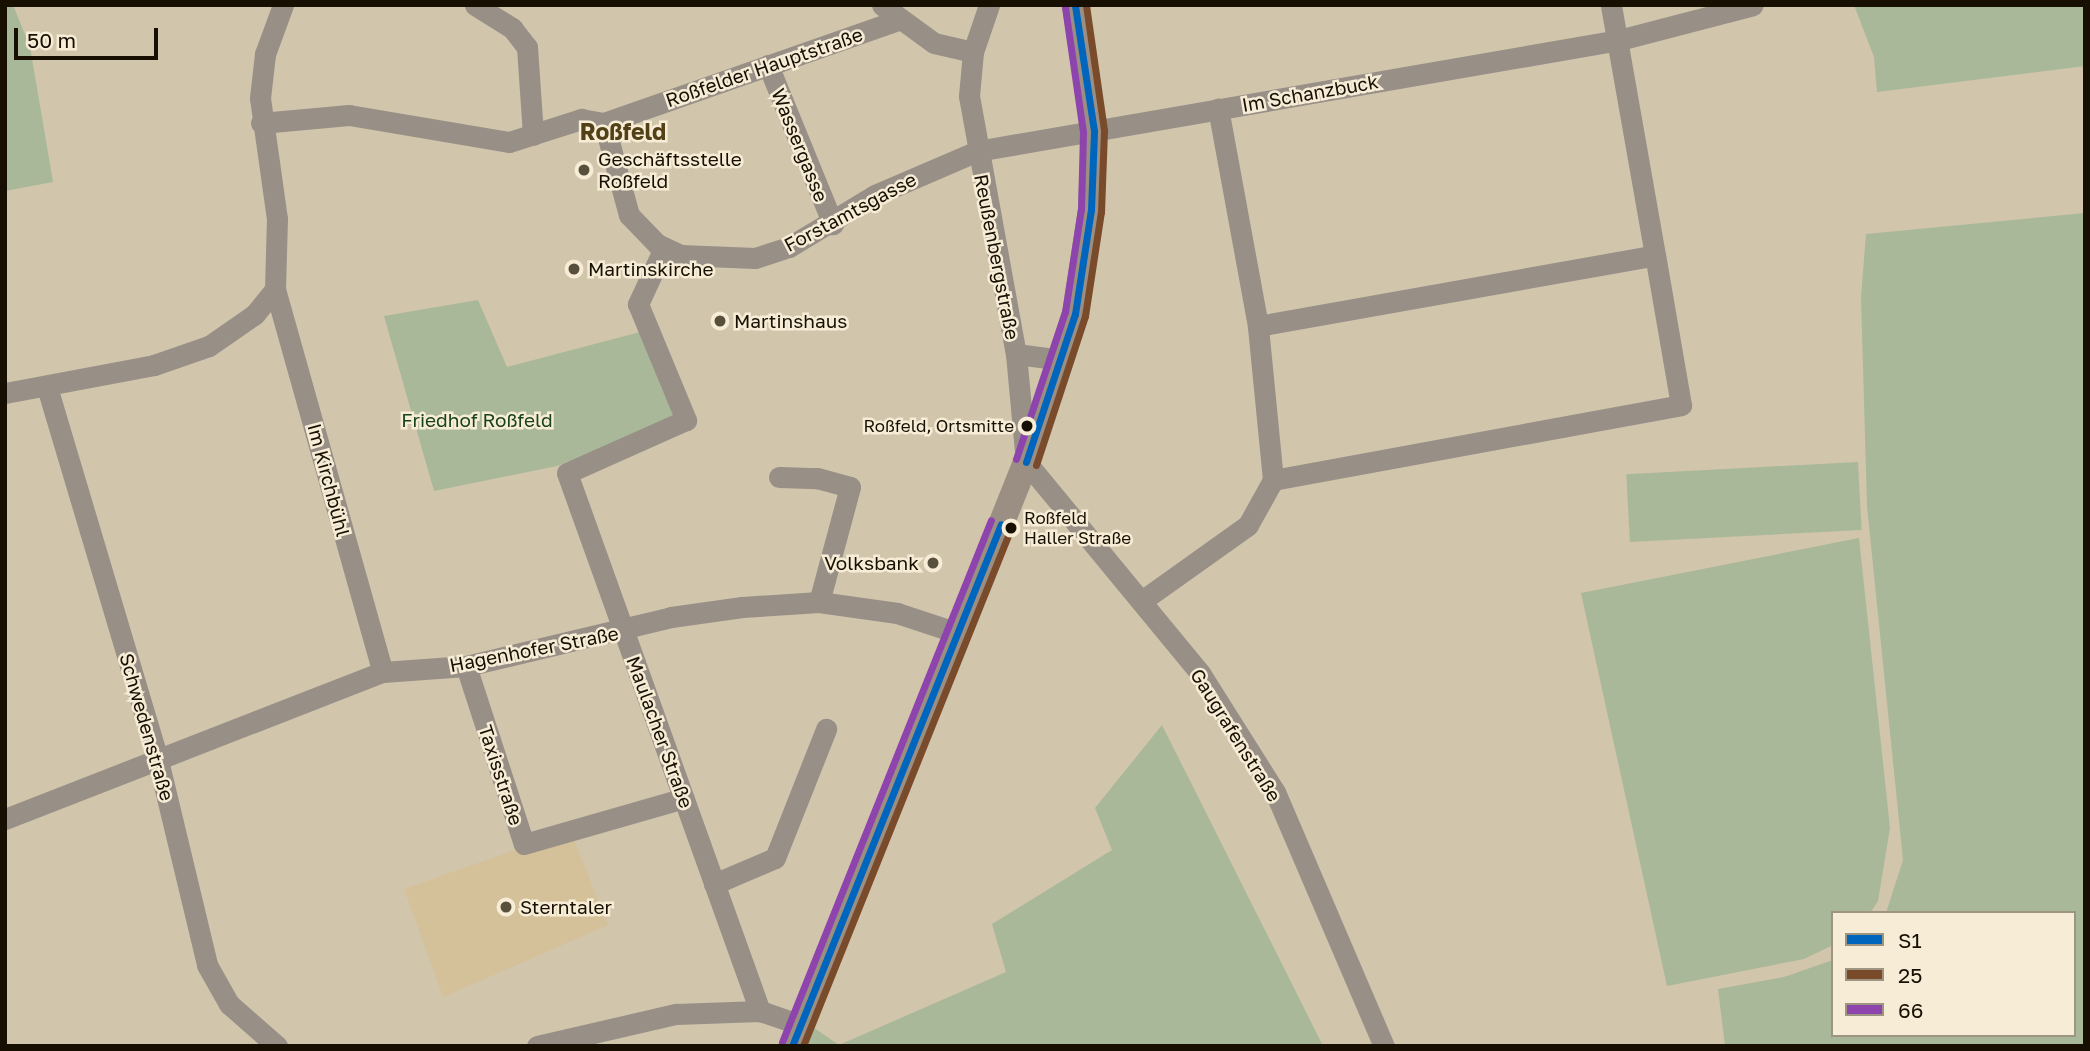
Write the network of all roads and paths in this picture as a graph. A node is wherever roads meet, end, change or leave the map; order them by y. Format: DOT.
graph roads {
  1 [pos="284,5"];
  2 [pos="475,5"];
  3 [pos="881,5"];
  4 [pos="989,5"];
  5 [pos="1075,5"];
  6 [pos="1611,5"];
  7 [pos="1754,5"];
  8 [pos="898,20"];
  9 [pos="1619,40"];
  10 [pos="973,52"];
  11 [pos="768,65"];
  12 [pos="1218,109"];
  13 [pos="604,122"];
  14 [pos="261,123"];
  15 [pos="1094,131"];
  16 [pos="533,135"];
  17 [pos="977,151"];
  18 [pos="833,224"];
  19 [pos="664,248"];
  20 [pos="1655,255"];
  21 [pos="275,289"];
  22 [pos="1258,326"];
  23 [pos="1016,354"];
  24 [pos="1062,360"];
  25 [pos="47,387"];
  26 [pos="5,394"];
  27 [pos="1026,462"];
  28 [pos="779,477"];
  29 [pos="1273,480"];
  30 [pos="1143,600"];
  31 [pos="819,602"];
  32 [pos="625,631"];
  33 [pos="958,634"];
  34 [pos="466,666"];
  35 [pos="383,672"];
  36 [pos="826,729"];
  37 [pos="157,756"];
  38 [pos="684,798"];
  39 [pos="5,819"];
  40 [pos="714,884"];
  41 [pos="760,1012"];
  42 [pos="796,1035"];
  43 [pos="277,1046"];
  44 [pos="537,1046"];
  45 [pos="1384,1046"];
  1 -- 14 [label="street"];
  2 -- 16 [label="street"];
  3 -- 8 [label="street"];
  4 -- 10 [label="street, Reußenbergstraße"];
  5 -- 15 [label="main road"];
  6 -- 9 [label="street"];
  7 -- 9 [label="street, Im Schanzbuck"];
  8 -- 10 [label="street"];
  8 -- 11 [label="street, Roßfelder Hauptstraße"];
  9 -- 12 [label="street, Im Schanzbuck"];
  9 -- 20 [label="street"];
  10 -- 17 [label="street, Reußenbergstraße"];
  11 -- 13 [label="street, Roßfelder Hauptstraße"];
  11 -- 18 [label="street, Wassergasse"];
  12 -- 15 [label="street, Forstamtsgasse"];
  12 -- 22 [label="street, Im Schanzbuck"];
  13 -- 16 [label="street, Roßfelder Hauptstraße"];
  13 -- 19 [label="street"];
  14 -- 16 [label="street, Roßfelder Hauptstraße"];
  14 -- 21 [label="street"];
  15 -- 17 [label="street, Forstamtsgasse"];
  15 -- 24 [label="main road"];
  17 -- 18 [label="street, Forstamtsgasse"];
  17 -- 23 [label="street, Reußenbergstraße"];
  18 -- 19 [label="street, Forstamtsgasse"];
  19 -- 32 [label="street, Maulacher Straße"];
  20 -- 22 [label="street"];
  20 -- 29 [label="street"];
  21 -- 25 [label="street"];
  21 -- 35 [label="street, Im Kirchbühl"];
  22 -- 29 [label="street, Im Schanzbuck"];
  23 -- 24 [label="street"];
  23 -- 27 [label="street, Reußenbergstraße"];
  24 -- 27 [label="main road"];
  25 -- 26 [label="street"];
  25 -- 37 [label="street, Schwedenstraße"];
  27 -- 30 [label="street, Gaugrafenstraße"];
  27 -- 33 [label="main road"];
  28 -- 31 [label="street"];
  29 -- 30 [label="street"];
  30 -- 45 [label="street, Gaugrafenstraße"];
  31 -- 32 [label="street, Hagenhofer Straße"];
  31 -- 33 [label="street, Hagenhofer Straße"];
  32 -- 34 [label="street, Hagenhofer Straße"];
  32 -- 38 [label="street, Maulacher Straße"];
  33 -- 42 [label="main road"];
  34 -- 35 [label="street, Hagenhofer Straße"];
  34 -- 38 [label="street, Taxisstraße"];
  35 -- 37 [label="street, Hagenhofer Straße"];
  36 -- 40 [label="street"];
  37 -- 39 [label="street, Hagenhofer Straße"];
  37 -- 43 [label="street, Schwedenstraße"];
  38 -- 40 [label="street, Maulacher Straße"];
  40 -- 41 [label="street, Maulacher Straße"];
  41 -- 42 [label="street"];
  41 -- 44 [label="street"];
}
